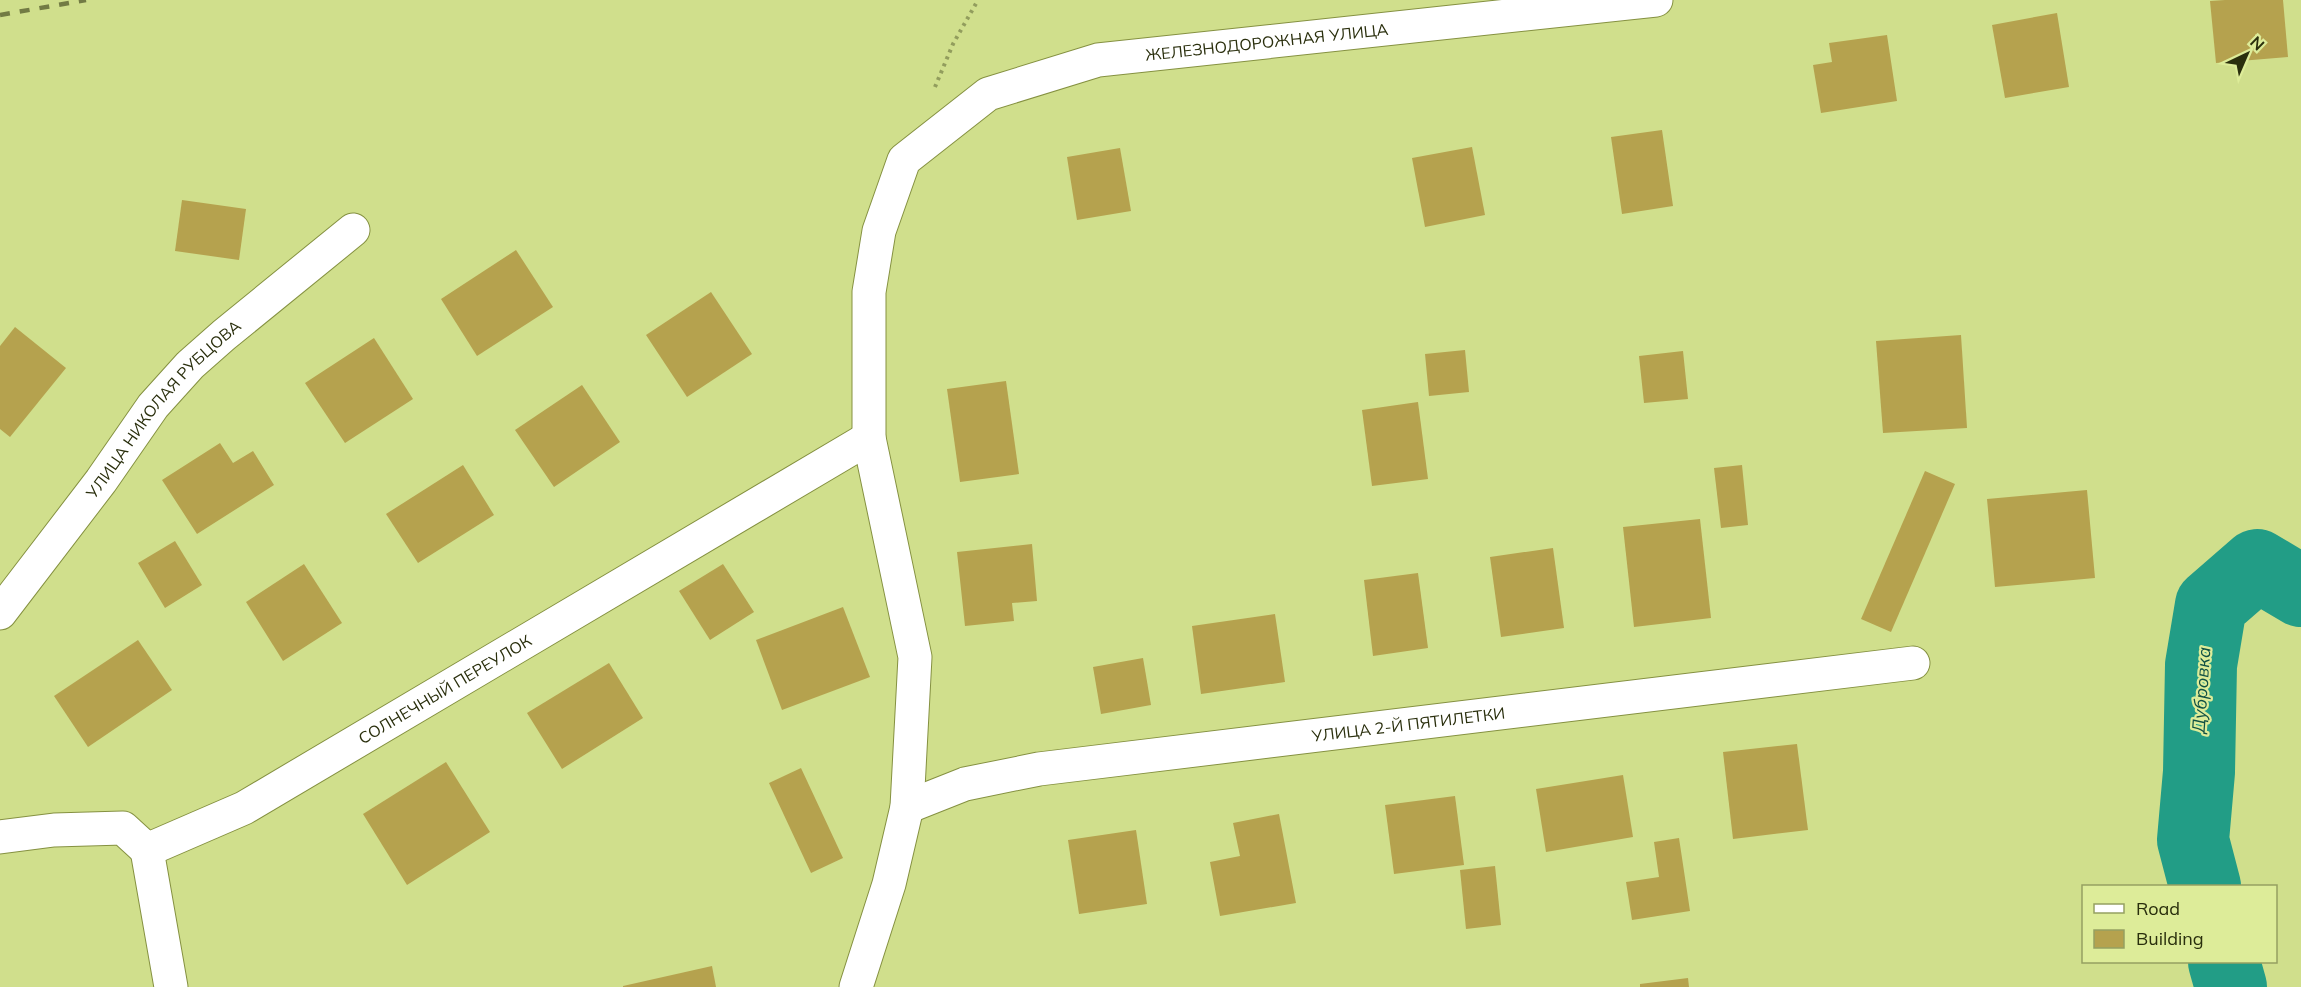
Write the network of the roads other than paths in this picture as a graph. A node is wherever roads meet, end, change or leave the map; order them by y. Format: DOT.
graph roads {
  1 [pos="1656,0"];
  2 [pos="353,230"];
  3 [pos="869,438"];
  4 [pos="0,613"];
  5 [pos="1913,663"];
  6 [pos="908,807"];
  7 [pos="0,837"];
  8 [pos="147,850"];
  9 [pos="171,987"];
  10 [pos="856,987"];
  1 -- 3 [label="street, ЖЕЛЕЗНОДОРОЖНАЯ УЛИЦА"];
  2 -- 4 [label="street, УЛИЦА НИКОЛАЯ РУБЦОВА"];
  3 -- 6 [label="street"];
  3 -- 8 [label="street, СОЛНЕЧНЫЙ ПЕРЕУЛОК"];
  5 -- 6 [label="street, УЛИЦА 2-Й ПЯТИЛЕТКИ"];
  6 -- 10 [label="street"];
  7 -- 8 [label="street"];
  8 -- 9 [label="street"];
}
